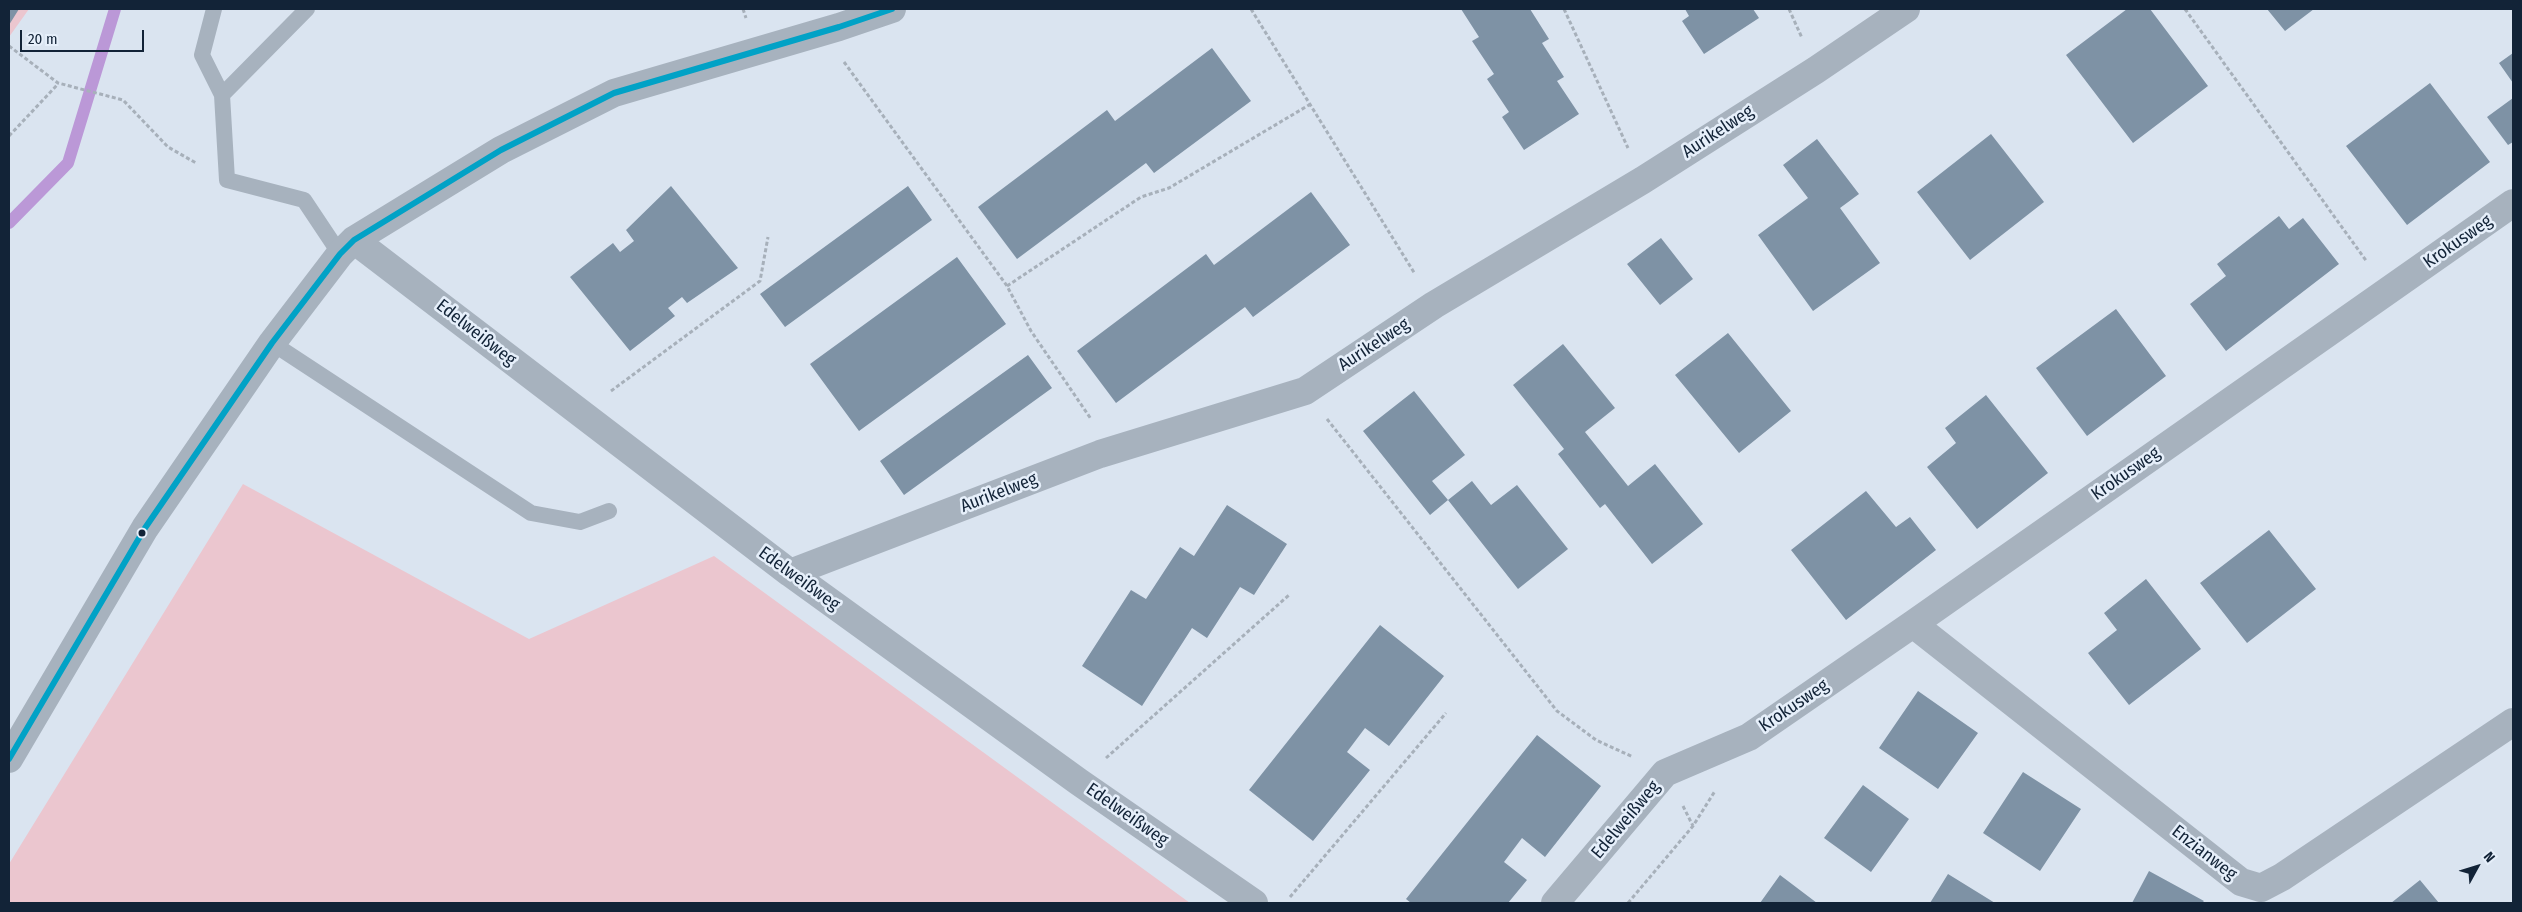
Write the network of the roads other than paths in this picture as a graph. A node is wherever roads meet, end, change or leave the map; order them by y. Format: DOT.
graph roads {
  1 [pos="214,9"];
  2 [pos="307,9"];
  3 [pos="892,9"];
  4 [pos="1906,9"];
  5 [pos="222,95"];
  6 [pos="2513,203"];
  7 [pos="347,247"];
  8 [pos="272,343"];
  9 [pos="608,511"];
  10 [pos="790,573"];
  11 [pos="1913,624"];
  12 [pos="2513,722"];
  13 [pos="1736,740"];
  14 [pos="9,759"];
  15 [pos="1254,903"];
  16 [pos="1555,903"];
  1 -- 5 [label="lane"];
  2 -- 5 [label="lane"];
  3 -- 7 [label="street"];
  4 -- 10 [label="street, Aurikelweg"];
  5 -- 7 [label="lane"];
  6 -- 11 [label="street, Krokusweg"];
  7 -- 8 [label="street"];
  7 -- 10 [label="street, Edelweißweg"];
  8 -- 9 [label="lane"];
  8 -- 14 [label="street"];
  10 -- 15 [label="street, Edelweißweg"];
  11 -- 12 [label="street, Enzianweg"];
  11 -- 13 [label="street, Krokusweg"];
  13 -- 16 [label="street, Edelweißweg"];
}
